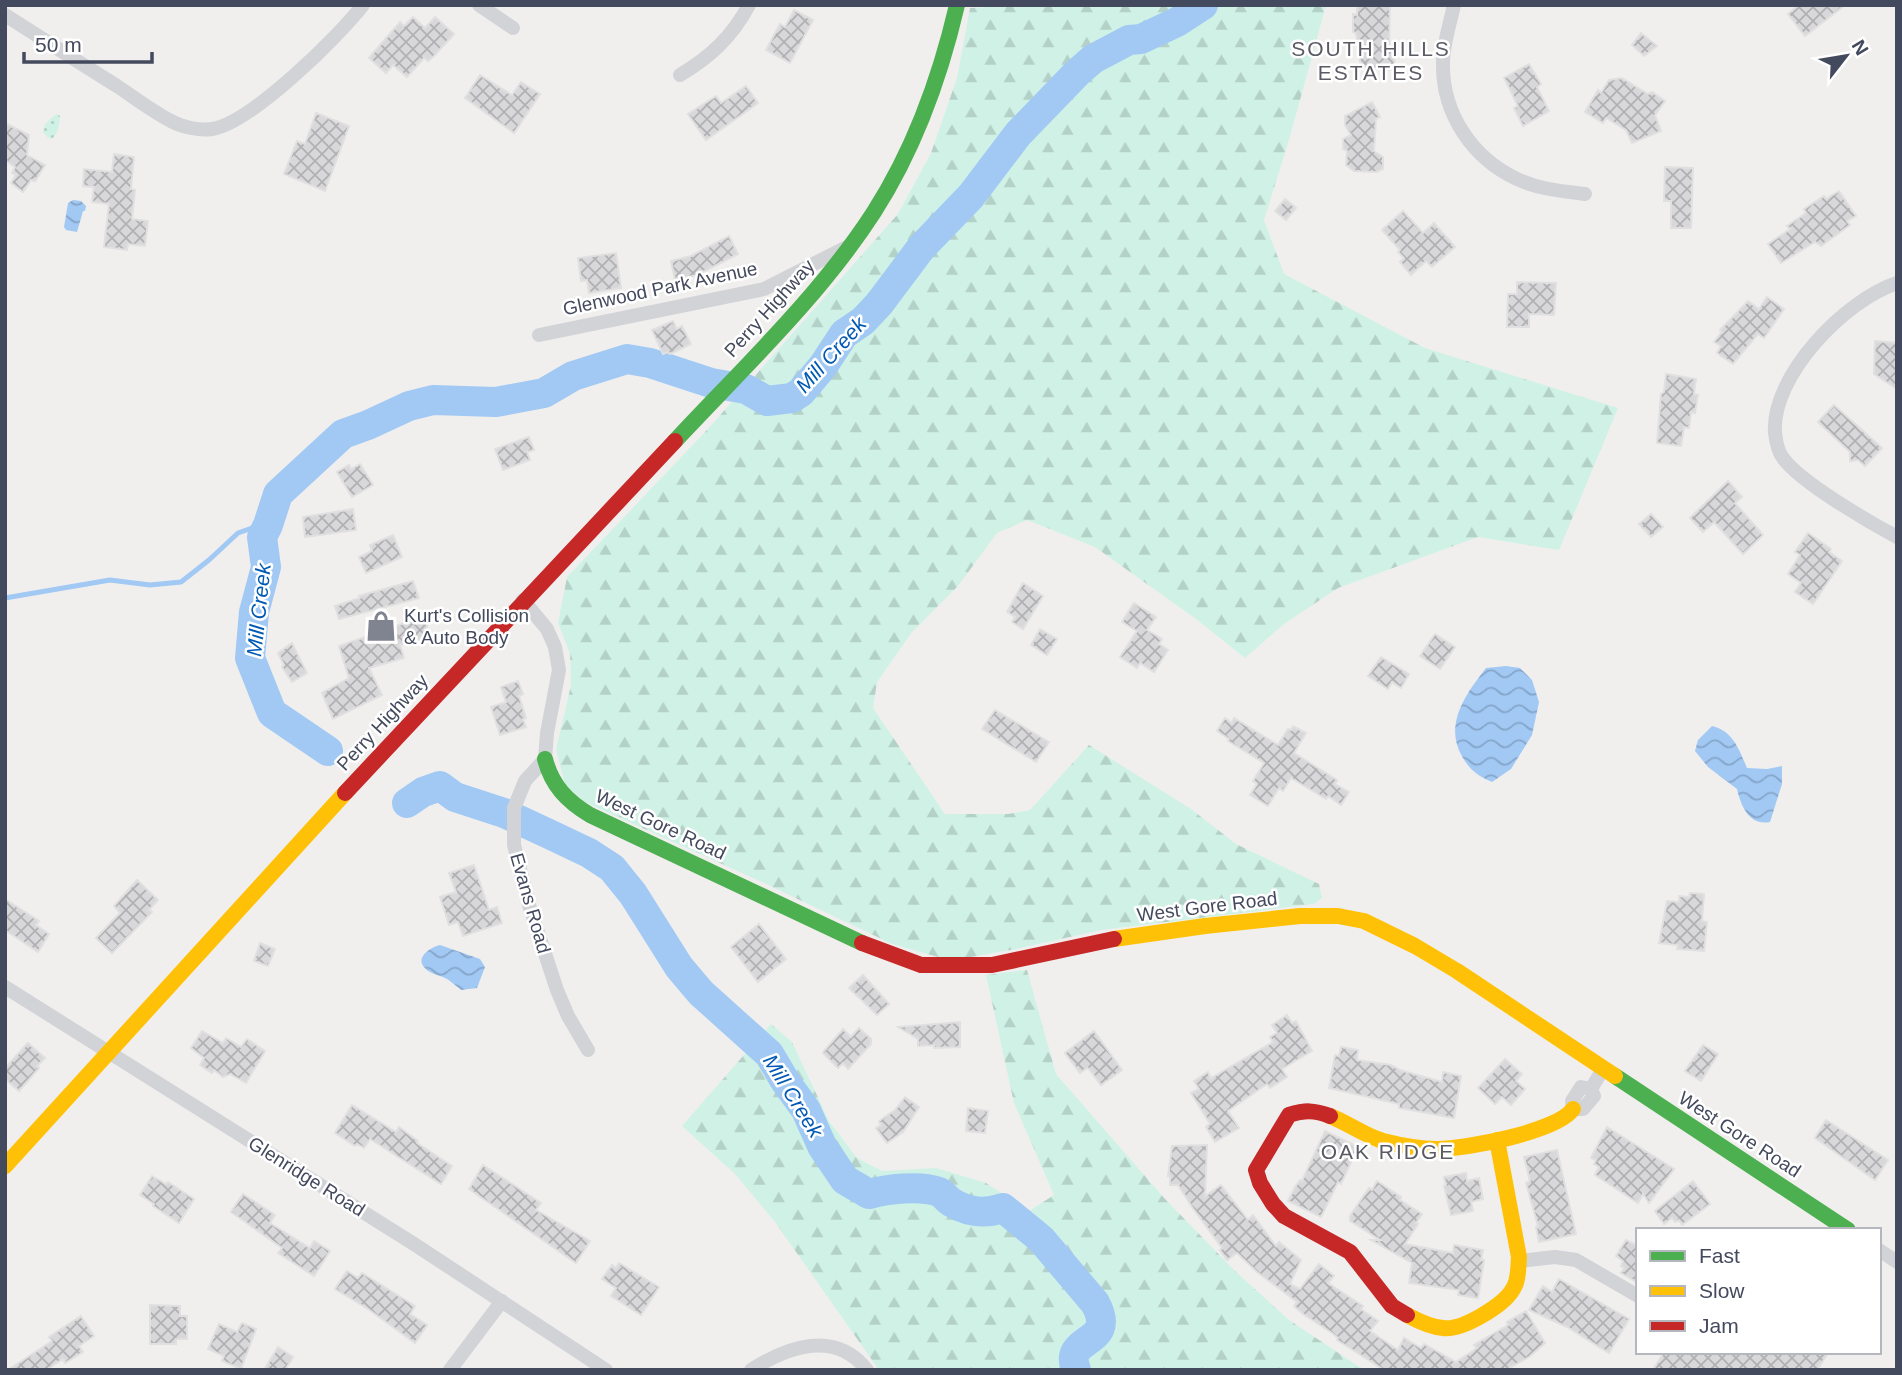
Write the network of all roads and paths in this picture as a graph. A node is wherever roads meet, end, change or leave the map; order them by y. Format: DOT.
graph roads {
  1 [pos="363,5"];
  2 [pos="479,5"];
  3 [pos="748,5"];
  4 [pos="957,5"];
  5 [pos="1454,5"];
  6 [pos="5,15"];
  7 [pos="513,28"];
  8 [pos="680,75"];
  9 [pos="1585,194"];
  10 [pos="849,247"];
  11 [pos="1897,283"];
  12 [pos="539,335"];
  13 [pos="1897,537"];
  14 [pos="523,600"];
  15 [pos="545,759"];
  16 [pos="5,987"];
  17 [pos="588,1051"];
  18 [pos="107,1052"];
  19 [pos="1603,1069"];
  20 [pos="1573,1109"];
  21 [pos="1497,1140"];
  22 [pos="5,1166"];
  23 [pos="1845,1228"];
  24 [pos="1881,1252"];
  25 [pos="1519,1261"];
  26 [pos="1897,1262"];
  27 [pos="1636,1295"];
  28 [pos="502,1301"];
  29 [pos="450,1370"];
  30 [pos="606,1370"];
  31 [pos="751,1370"];
  32 [pos="867,1370"];
  1 -- 6 [label="street"];
  2 -- 7 [label="street"];
  3 -- 8 [label="street"];
  4 -- 10 [label="street"];
  5 -- 9 [label="street"];
  10 -- 12 [label="street, Glenwood Park Avenue"];
  10 -- 14 [label="street, Perry Highway"];
  11 -- 13 [label="street"];
  14 -- 15 [label="street"];
  14 -- 18 [label="street, Perry Highway"];
  15 -- 17 [label="street, Evans Road"];
  15 -- 19 [label="street, West Gore Road"];
  16 -- 18 [label="street, Glenridge Road"];
  18 -- 22 [label="street, Perry Highway"];
  18 -- 28 [label="street, Glenridge Road"];
  19 -- 20 [label="street"];
  19 -- 23 [label="street, West Gore Road"];
  20 -- 21 [label="street"];
  21 -- 25 [label="street"];
  21 -- 25 [label="street"];
  24 -- 26 [label="street"];
  25 -- 27 [label="street"];
  28 -- 29 [label="street"];
  28 -- 30 [label="street, Glenridge Road"];
  31 -- 32 [label="street"];
}
